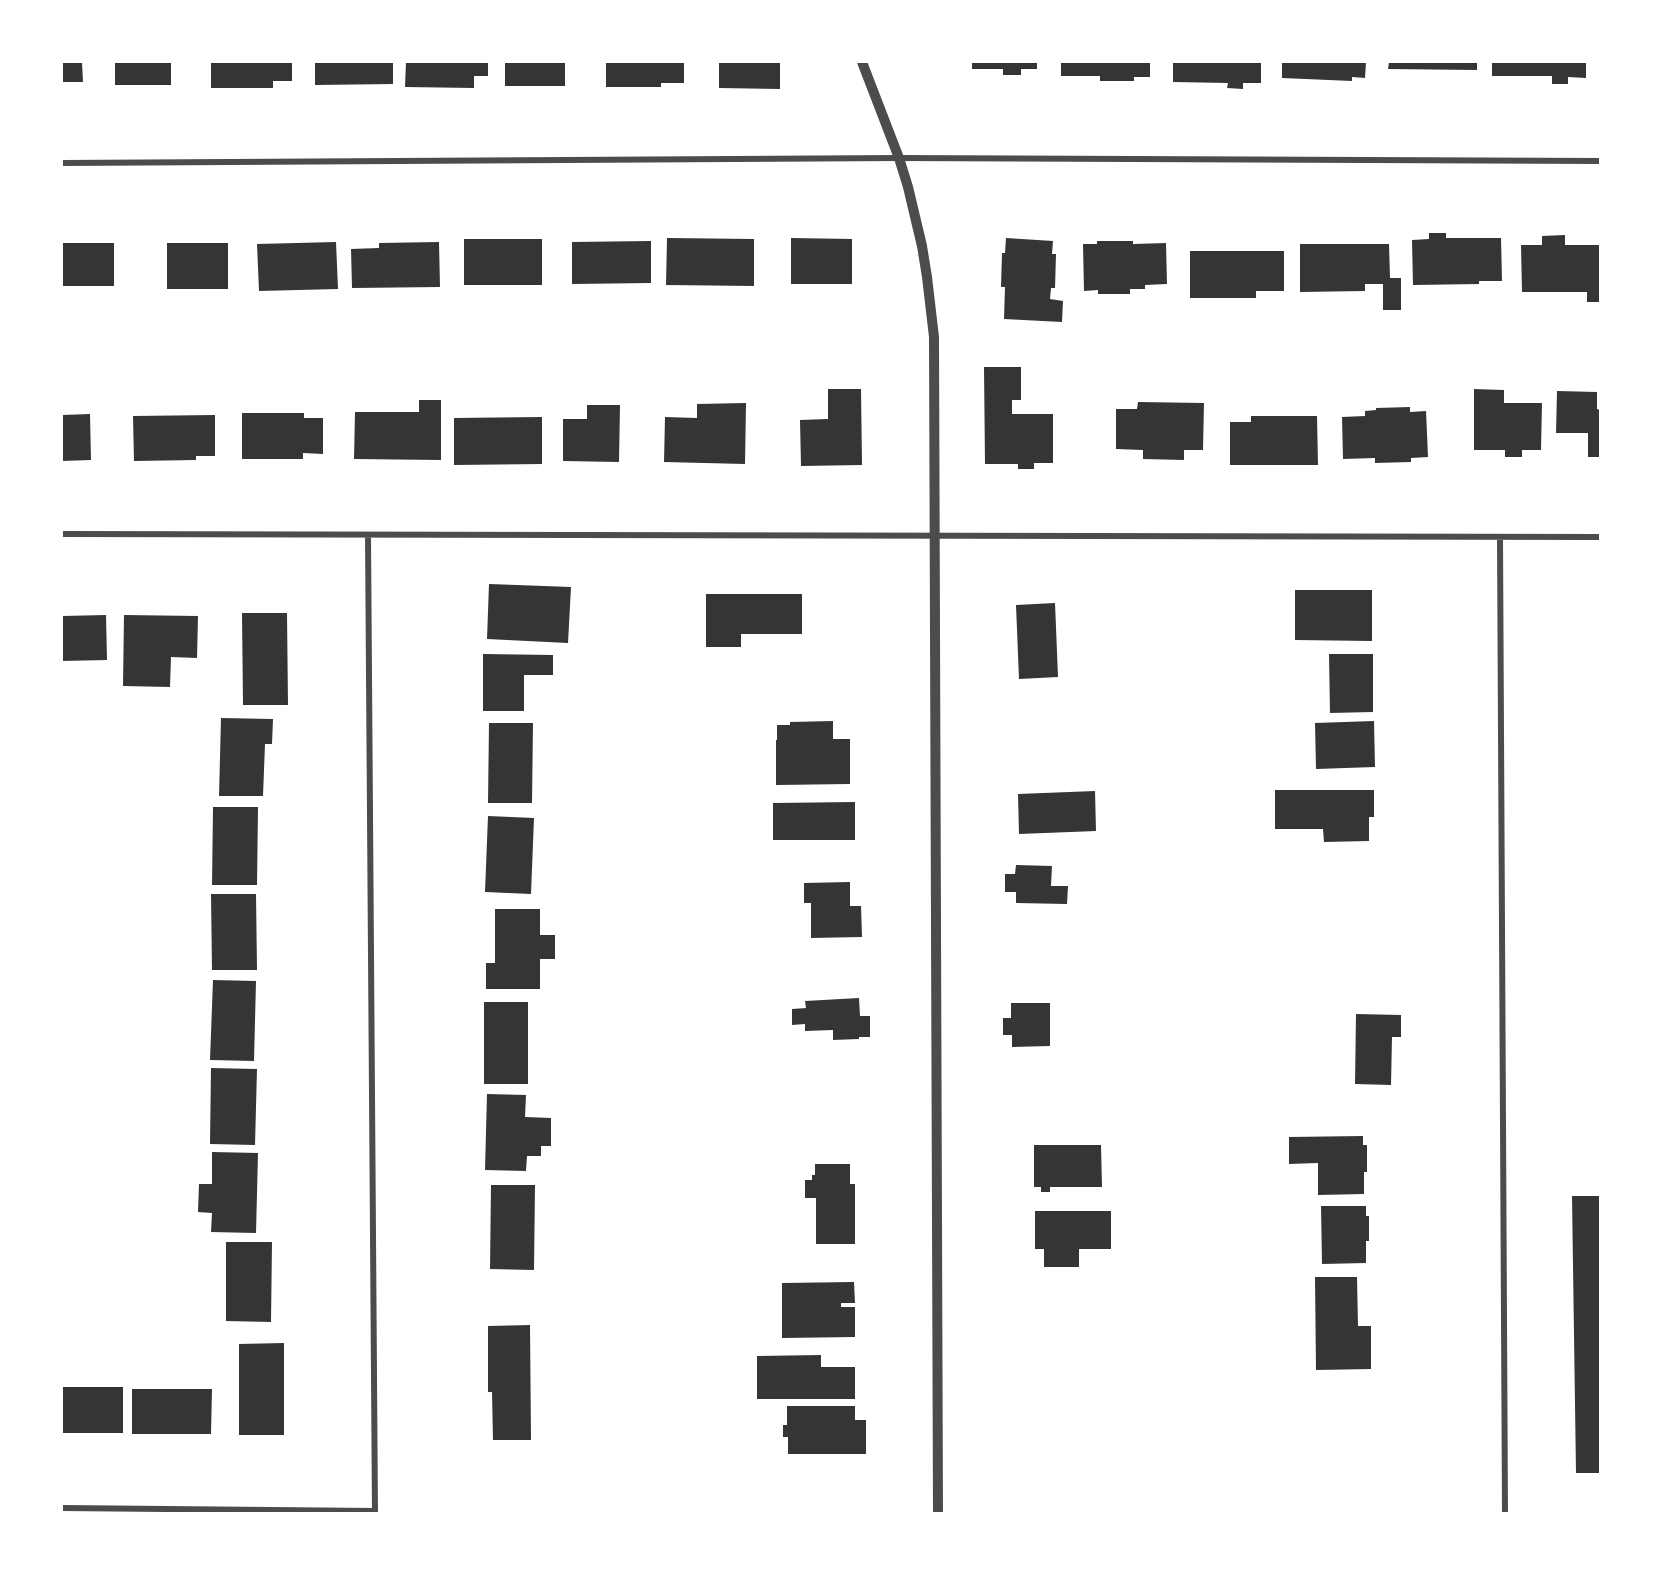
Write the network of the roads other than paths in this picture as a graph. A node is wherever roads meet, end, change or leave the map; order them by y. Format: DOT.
graph roads {
  1 [pos="862,62"];
  2 [pos="899,158"];
  3 [pos="1600,161"];
  4 [pos="62,163"];
  5 [pos="62,534"];
  6 [pos="368,535"];
  7 [pos="934,536"];
  8 [pos="1500,537"];
  9 [pos="1600,537"];
  10 [pos="62,1508"];
  11 [pos="375,1512"];
  12 [pos="939,1514"];
  13 [pos="1505,1514"];
  1 -- 2 [label="street"];
  2 -- 3 [label="street"];
  2 -- 4 [label="street"];
  2 -- 7 [label="street"];
  5 -- 6 [label="street"];
  6 -- 7 [label="street"];
  6 -- 11 [label="street"];
  7 -- 8 [label="street"];
  7 -- 12 [label="street"];
  8 -- 9 [label="street"];
  8 -- 13 [label="street"];
  10 -- 11 [label="street"];
}
